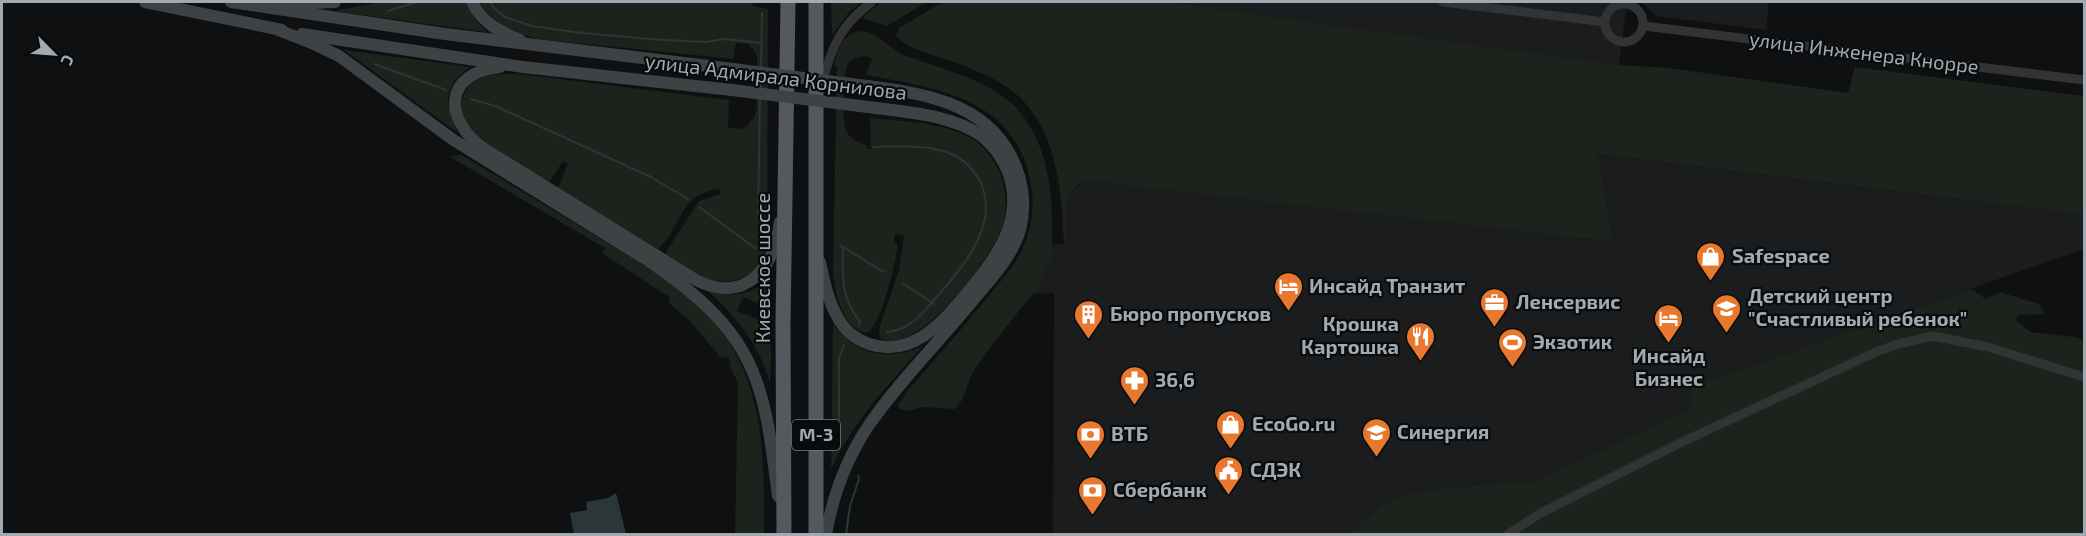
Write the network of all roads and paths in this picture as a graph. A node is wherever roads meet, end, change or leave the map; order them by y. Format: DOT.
graph roads {
  1 [pos="145,2"];
  2 [pos="231,2"];
  3 [pos="335,2"];
  4 [pos="472,2"];
  5 [pos="788,2"];
  6 [pos="816,2"];
  7 [pos="872,2"];
  8 [pos="1443,2"];
  9 [pos="253,6"];
  10 [pos="1605,22"];
  11 [pos="1644,26"];
  12 [pos="276,29"];
  13 [pos="532,45"];
  14 [pos="524,67"];
  15 [pos="2085,80"];
  16 [pos="815,109"];
  17 [pos="784,197"];
  18 [pos="815,239"];
  19 [pos="2085,377"];
  20 [pos="784,534"];
  21 [pos="816,534"];
  22 [pos="826,534"];
  23 [pos="1508,534"];
  1 -- 12 [label="main road, улица Адмирала Корнилова"];
  2 -- 9 [label="main road, улица Адмирала Корнилова"];
  3 -- 9 [label="main road"];
  4 -- 13 [label="main road"];
  5 -- 17 [label="highway, Киевское шоссе / М-3"];
  6 -- 16 [label="highway, М-3"];
  7 -- 16 [label="street"];
  8 -- 10 [label="street"];
  9 -- 13 [label="main road, улица Адмирала Корнилова"];
  10 -- 11 [label="street"];
  10 -- 11 [label="street"];
  11 -- 15 [label="street, улица Инженера Кнорре"];
  12 -- 14 [label="main road, улица Адмирала Корнилова"];
  12 -- 20 [label="main road"];
  13 -- 22 [label="main road, улица Адмирала Корнилова, bridge"];
  14 -- 17 [label="main road"];
  14 -- 18 [label="main road, улица Адмирала Корнилова, bridge"];
  16 -- 18 [label="highway, М-3"];
  17 -- 20 [label="highway, Киевское шоссе / М-3"];
  18 -- 21 [label="highway, М-3"];
  19 -- 23 [label="street"];
}
